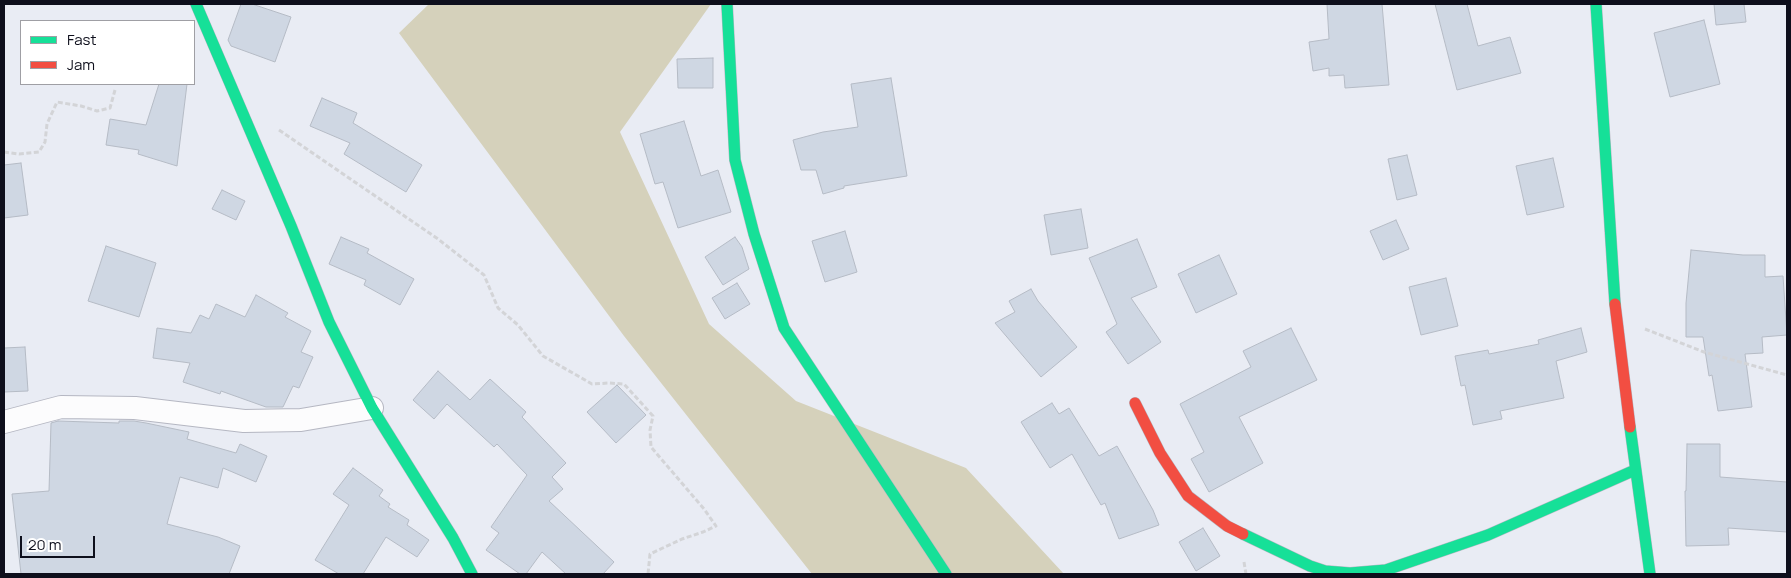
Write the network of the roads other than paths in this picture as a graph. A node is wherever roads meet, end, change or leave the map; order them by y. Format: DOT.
graph roads {
  1 [pos="196,4"];
  2 [pos="727,4"];
  3 [pos="1596,4"];
  4 [pos="1135,403"];
  5 [pos="372,408"];
  6 [pos="4,422"];
  7 [pos="1635,470"];
  8 [pos="472,574"];
  9 [pos="946,574"];
  10 [pos="1650,574"];
  1 -- 5 [label="street"];
  2 -- 9 [label="street"];
  3 -- 7 [label="street"];
  4 -- 7 [label="street"];
  5 -- 6 [label="street"];
  5 -- 8 [label="street"];
  7 -- 10 [label="street"];
}
